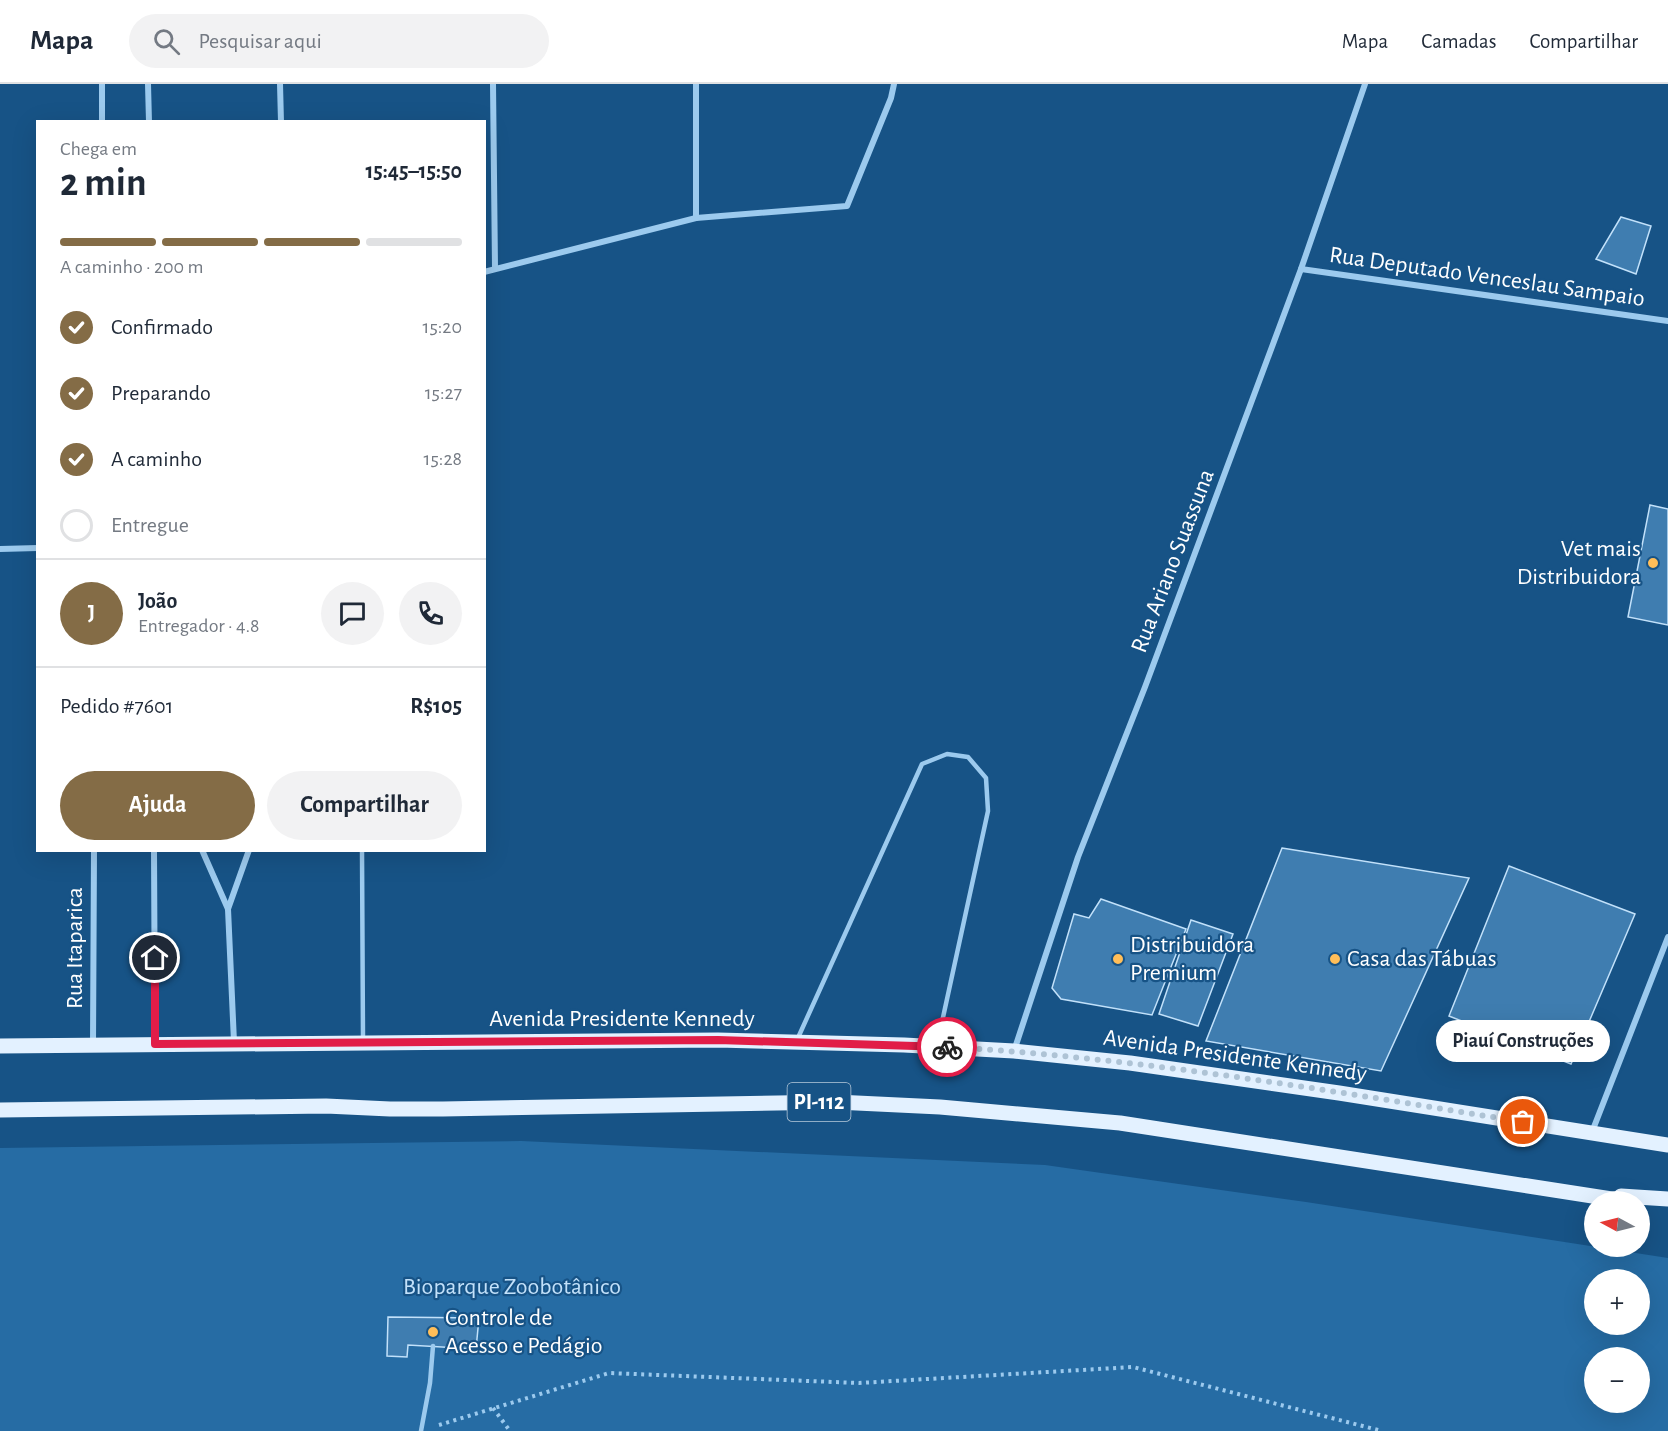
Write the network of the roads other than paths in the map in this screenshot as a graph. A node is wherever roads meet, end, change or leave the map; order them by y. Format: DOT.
graph roads {
  1 [pos="102,84"];
  2 [pos="148,84"];
  3 [pos="280,84"];
  4 [pos="493,84"];
  5 [pos="696,84"];
  6 [pos="894,84"];
  7 [pos="1365,84"];
  8 [pos="102,120"];
  9 [pos="149,120"];
  10 [pos="281,120"];
  11 [pos="696,218"];
  12 [pos="495,268"];
  13 [pos="1301,269"];
  14 [pos="486,271"];
  15 [pos="1668,321"];
  16 [pos="36,548"];
  17 [pos="0,549"];
  18 [pos="94,852"];
  19 [pos="154,852"];
  20 [pos="203,852"];
  21 [pos="248,852"];
  22 [pos="362,852"];
  23 [pos="228,909"];
  24 [pos="1668,937"];
  25 [pos="363,1042"];
  26 [pos="796,1042"];
  27 [pos="234,1043"];
  28 [pos="155,1044"];
  29 [pos="0,1046"];
  30 [pos="93,1046"];
  31 [pos="936,1047"];
  32 [pos="1014,1051"];
  33 [pos="0,1110"];
  34 [pos="1592,1132"];
  35 [pos="1668,1145"];
  36 [pos="1582,1194"];
  37 [pos="1668,1198"];
  38 [pos="1650,1204"];
  39 [pos="1668,1207"];
  40 [pos="433,1346"];
  41 [pos="421,1431"];
  1 -- 8 [label="street"];
  2 -- 9 [label="street"];
  3 -- 10 [label="street"];
  4 -- 12 [label="street"];
  5 -- 11 [label="street"];
  6 -- 11 [label="street"];
  7 -- 13 [label="street, Rua Ariano Suassuna"];
  11 -- 12 [label="street"];
  12 -- 14 [label="street"];
  13 -- 15 [label="street, Rua Deputado Venceslau Sampaio"];
  13 -- 32 [label="street, Rua Ariano Suassuna"];
  16 -- 17 [label="street"];
  18 -- 30 [label="street, Rua Itaparica"];
  19 -- 28 [label="street"];
  20 -- 23 [label="street"];
  21 -- 23 [label="street"];
  22 -- 25 [label="lane"];
  23 -- 27 [label="street"];
  24 -- 34 [label="street"];
  25 -- 26 [label="main road, Avenida Presidente Kennedy"];
  25 -- 27 [label="main road, Avenida Presidente Kennedy"];
  26 -- 31 [label="main road, Avenida Presidente Kennedy"];
  26 -- 31 [label="lane"];
  27 -- 28 [label="main road, Avenida Presidente Kennedy"];
  28 -- 30 [label="main road, Avenida Presidente Kennedy"];
  29 -- 30 [label="main road, Avenida Presidente Kennedy"];
  31 -- 32 [label="main road, Avenida Presidente Kennedy"];
  32 -- 34 [label="main road, Avenida Presidente Kennedy"];
  33 -- 36 [label="main road, PI-112"];
  34 -- 35 [label="main road, Avenida Presidente Kennedy"];
  36 -- 37 [label="main road"];
  38 -- 39 [label="main road"];
  40 -- 41 [label="lane"];
}
